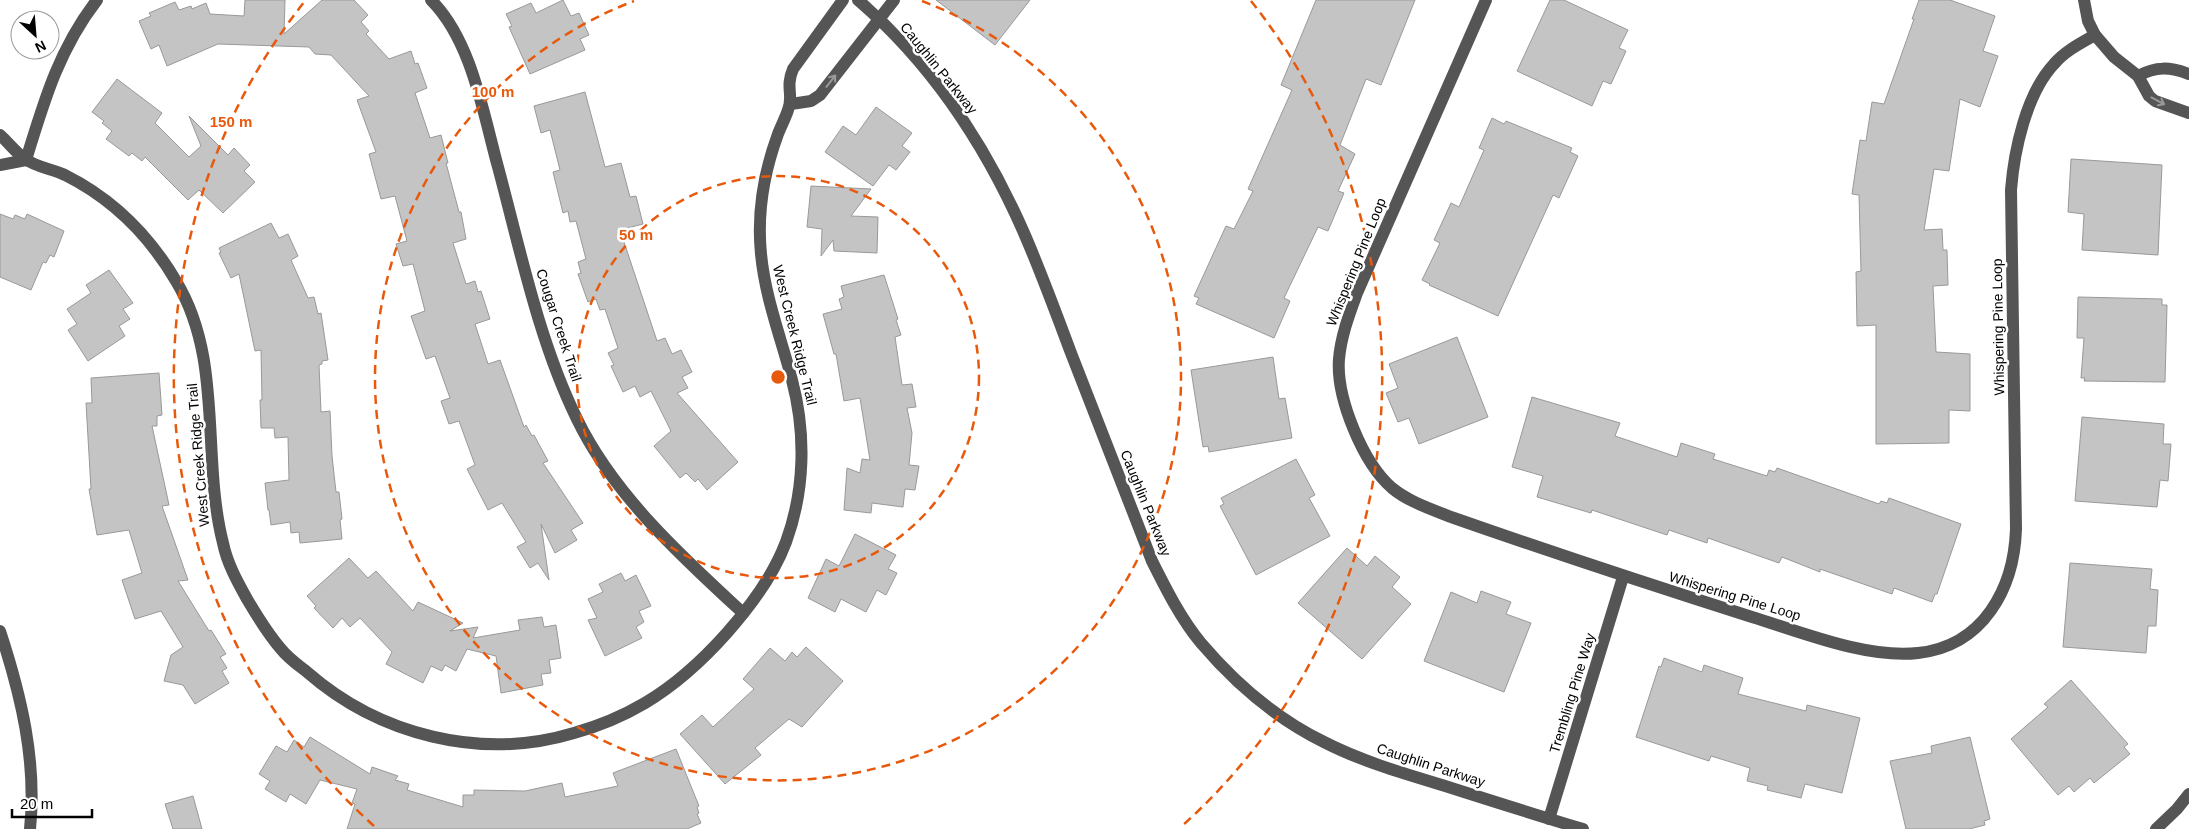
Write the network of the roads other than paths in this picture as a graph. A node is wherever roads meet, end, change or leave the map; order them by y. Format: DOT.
graph roads {
  1 [pos="97,0"];
  2 [pos="431,0"];
  3 [pos="843,0"];
  4 [pos="858,0"];
  5 [pos="894,0"];
  6 [pos="1486,0"];
  7 [pos="2084,0"];
  8 [pos="879,19"];
  9 [pos="2095,35"];
  10 [pos="2189,74"];
  11 [pos="2138,76"];
  12 [pos="791,104"];
  13 [pos="2189,113"];
  14 [pos="0,135"];
  15 [pos="26,160"];
  16 [pos="0,165"];
  17 [pos="1623,577"];
  18 [pos="743,613"];
  19 [pos="0,631"];
  20 [pos="2189,794"];
  21 [pos="1549,819"];
  22 [pos="30,829"];
  23 [pos="1583,829"];
  24 [pos="2156,829"];
  1 -- 15 [label="street"];
  2 -- 18 [label="street, Cougar Creek Trail"];
  3 -- 12 [label="street, West Creek Ridge Trail"];
  4 -- 8 [label="street, Caughlin Parkway"];
  5 -- 8 [label="street"];
  6 -- 17 [label="street, Whispering Pine Loop"];
  7 -- 9 [label="street"];
  12 -- 8 [label="street, one-way"];
  8 -- 21 [label="street, Caughlin Parkway"];
  9 -- 11 [label="street"];
  9 -- 17 [label="street, Whispering Pine Loop"];
  10 -- 11 [label="street"];
  11 -- 13 [label="street, one-way"];
  12 -- 18 [label="street, West Creek Ridge Trail"];
  14 -- 15 [label="street, West Creek Ridge Trail"];
  15 -- 16 [label="street"];
  15 -- 18 [label="street, West Creek Ridge Trail"];
  17 -- 21 [label="street, Trembling Pine Way"];
  19 -- 22 [label="street"];
  20 -- 24 [label="street"];
  21 -- 23 [label="street, Caughlin Parkway"];
}
